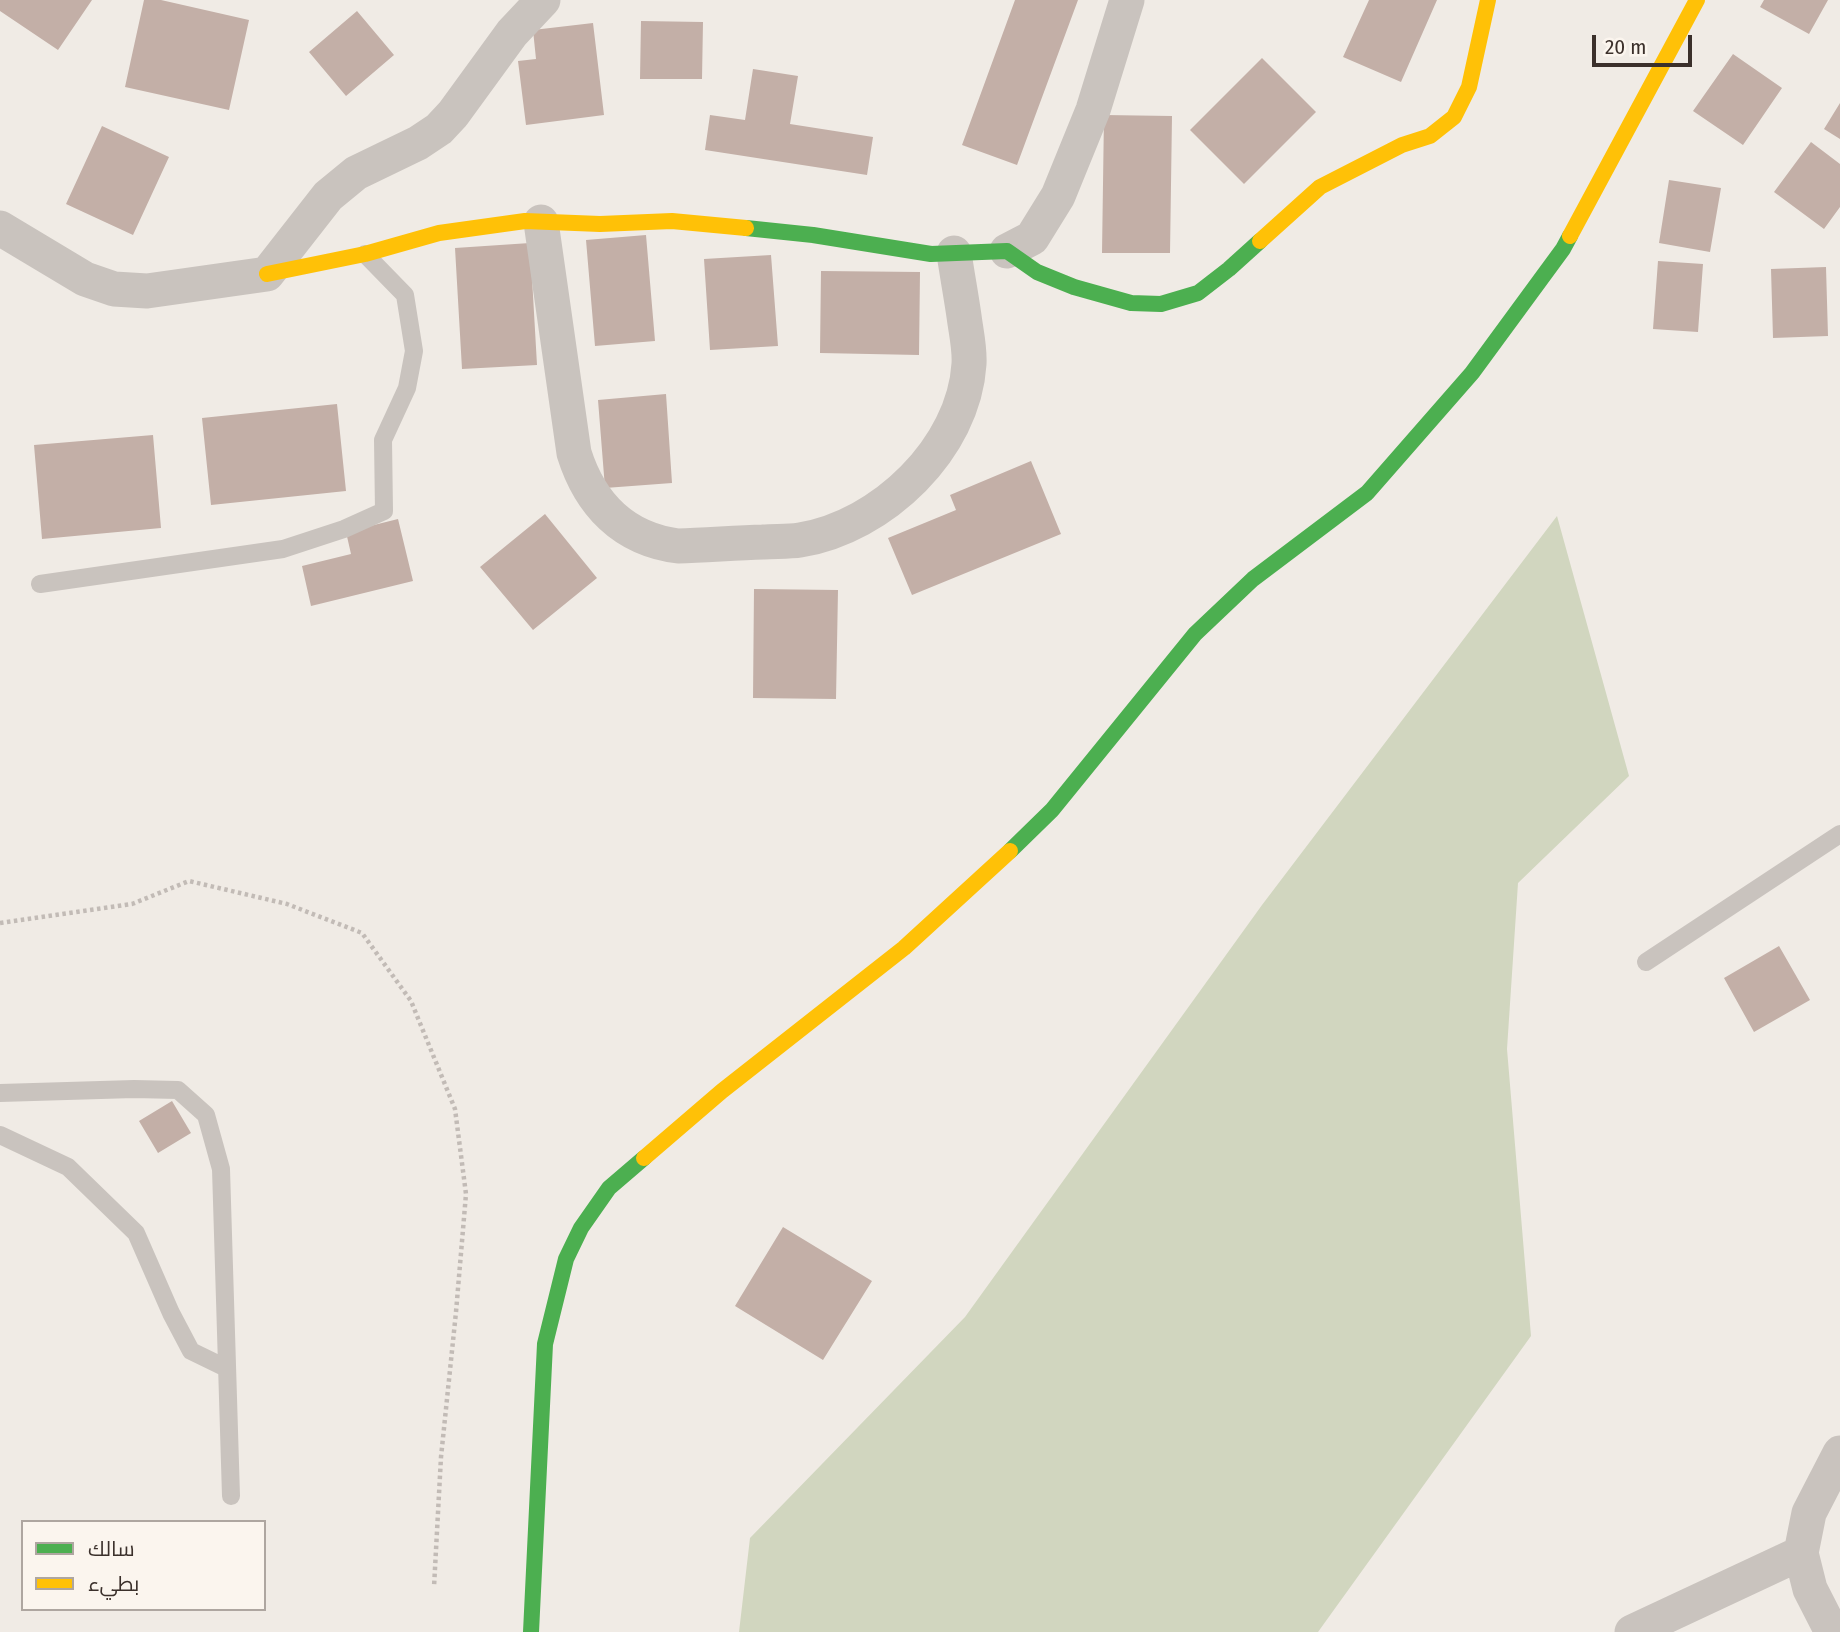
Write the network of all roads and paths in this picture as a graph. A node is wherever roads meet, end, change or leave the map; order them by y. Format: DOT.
graph roads {
  1 [pos="543,0"];
  2 [pos="1127,0"];
  3 [pos="1488,0"];
  4 [pos="1697,0"];
  5 [pos="541,222"];
  6 [pos="0,228"];
  7 [pos="1007,251"];
  8 [pos="954,253"];
  9 [pos="365,254"];
  10 [pos="267,274"];
  11 [pos="40,584"];
  12 [pos="1840,834"];
  13 [pos="0,923"];
  14 [pos="1646,962"];
  15 [pos="0,1093"];
  16 [pos="0,1135"];
  17 [pos="226,1368"];
  18 [pos="1840,1453"];
  19 [pos="232,1496"];
  20 [pos="1801,1553"];
  21 [pos="434,1587"];
  22 [pos="531,1632"];
  23 [pos="1633,1632"];
  24 [pos="1832,1632"];
  1 -- 10 [label="street"];
  2 -- 7 [label="street"];
  3 -- 7 [label="street"];
  4 -- 22 [label="street"];
  5 -- 8 [label="street"];
  5 -- 8 [label="street"];
  5 -- 9 [label="street"];
  6 -- 10 [label="street"];
  7 -- 8 [label="street"];
  9 -- 10 [label="street"];
  9 -- 11 [label="lane"];
  12 -- 14 [label="lane"];
  13 -- 21 [label="path"];
  15 -- 17 [label="lane"];
  16 -- 17 [label="lane"];
  17 -- 19 [label="lane"];
  18 -- 20 [label="street"];
  20 -- 23 [label="street"];
  20 -- 24 [label="street"];
}
